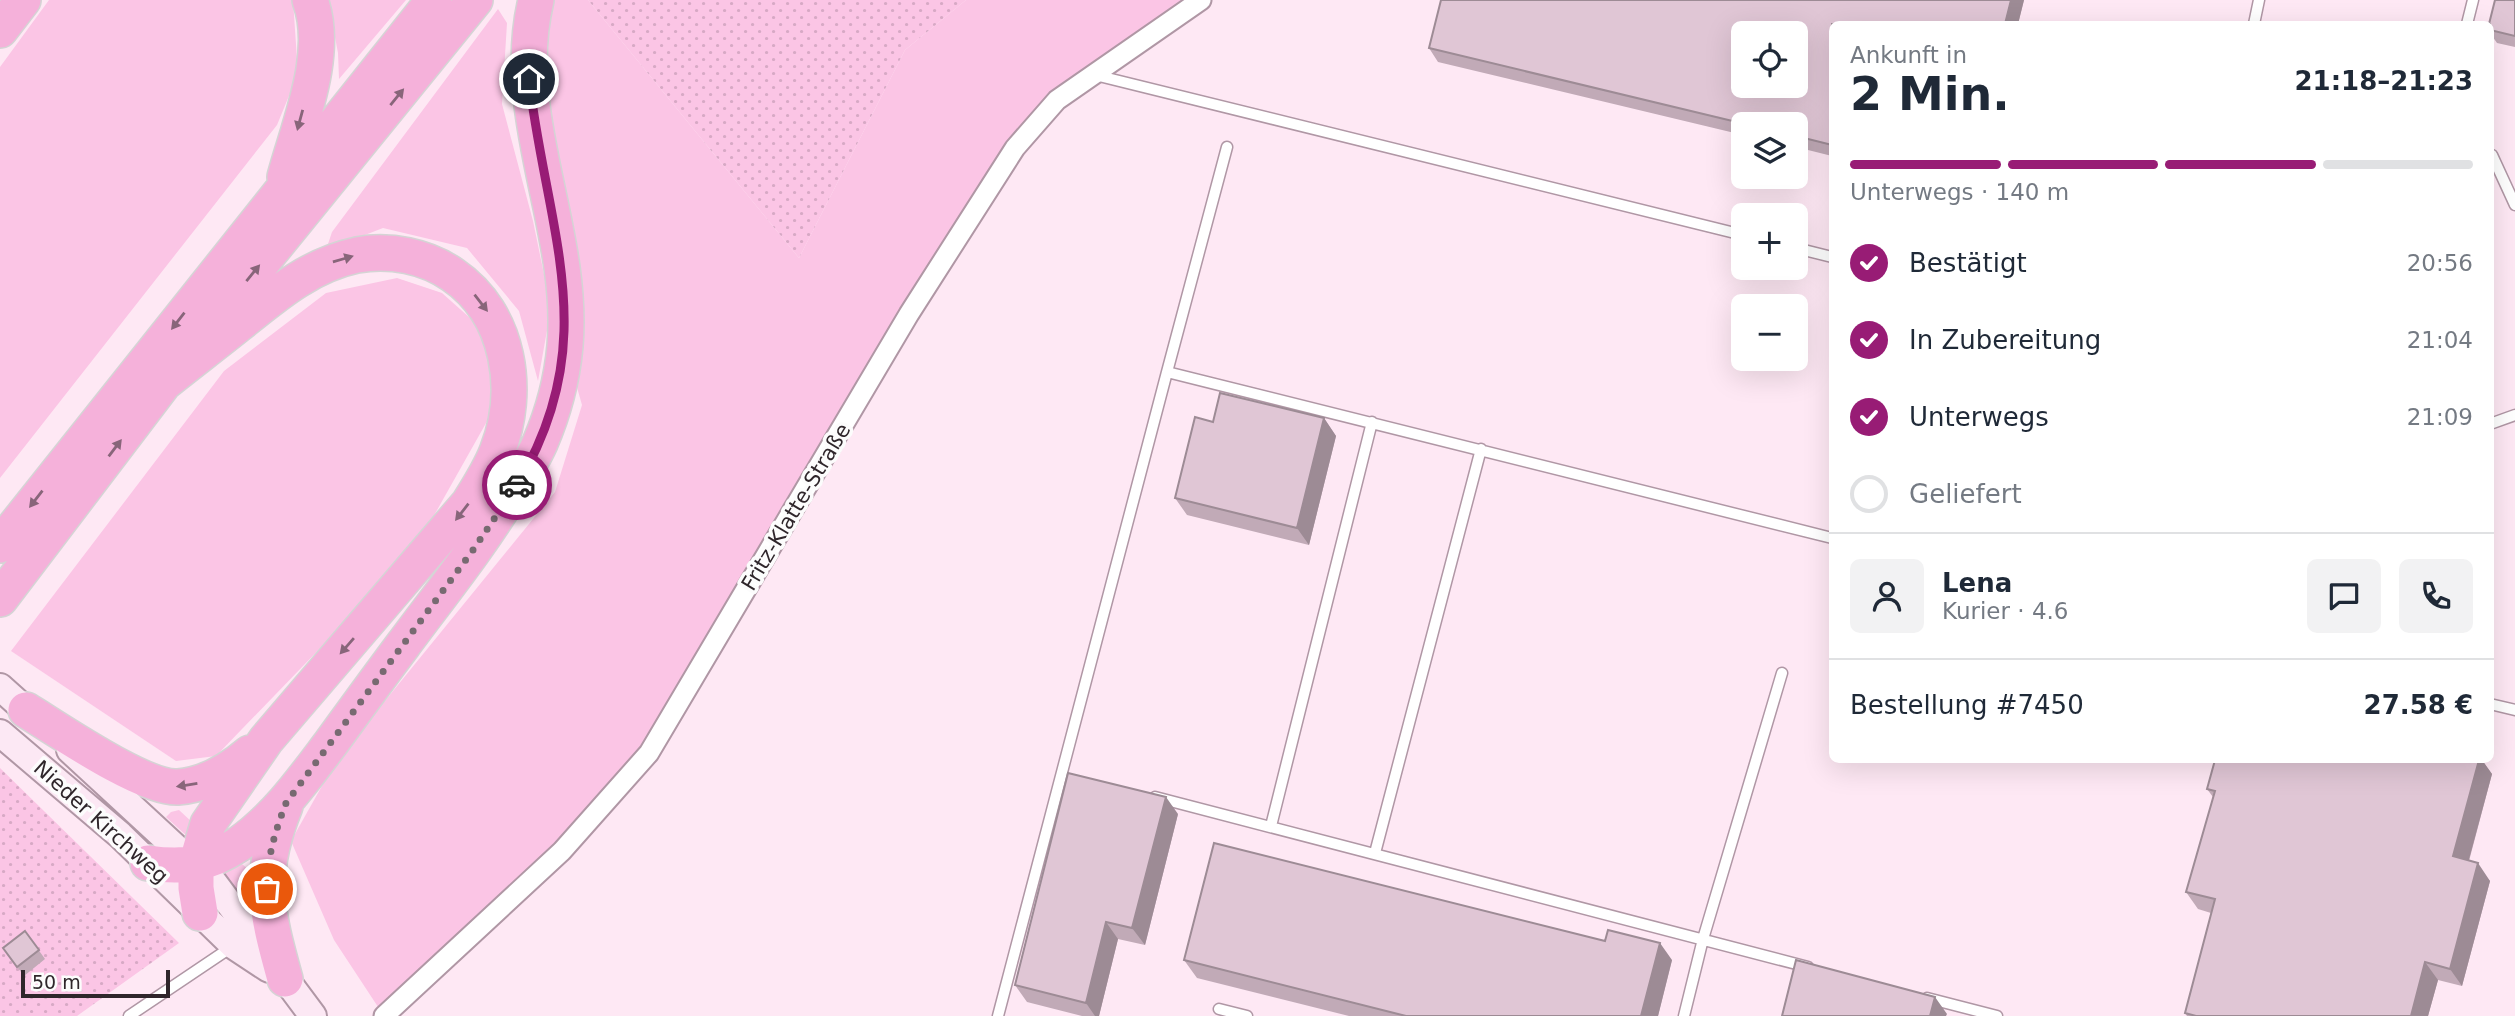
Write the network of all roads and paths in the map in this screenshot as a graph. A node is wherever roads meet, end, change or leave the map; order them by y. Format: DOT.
graph roads {
  1 [pos="23,0"];
  2 [pos="434,0"];
  3 [pos="475,0"];
  4 [pos="1201,0"];
  5 [pos="2259,0"];
  6 [pos="2473,0"];
  7 [pos="311,3"];
  8 [pos="534,12"];
  9 [pos="2255,21"];
  10 [pos="2468,21"];
  11 [pos="0,30"];
  12 [pos="1095,75"];
  13 [pos="1227,147"];
  14 [pos="2494,159"];
  15 [pos="281,190"];
  16 [pos="2515,205"];
  17 [pos="1731,232"];
  18 [pos="1808,251"];
  19 [pos="1829,256"];
  20 [pos="1167,372"];
  21 [pos="164,383"];
  22 [pos="2515,415"];
  23 [pos="1372,422"];
  24 [pos="2494,423"];
  25 [pos="1481,449"];
  26 [pos="1829,537"];
  27 [pos="0,545"];
  28 [pos="7,590"];
  29 [pos="1782,673"];
  30 [pos="0,687"];
  31 [pos="2494,705"];
  32 [pos="26,710"];
  33 [pos="2515,710"];
  34 [pos="0,733"];
  35 [pos="266,740"];
  36 [pos="1144,794"];
  37 [pos="286,803"];
  38 [pos="1271,827"];
  39 [pos="1375,853"];
  40 [pos="148,863"];
  41 [pos="196,865"];
  42 [pos="200,913"];
  43 [pos="1703,939"];
  44 [pos="234,946"];
  45 [pos="1822,971"];
  46 [pos="285,979"];
  47 [pos="1915,995"];
  48 [pos="1219,1009"];
  49 [pos="1980,1014"];
  50 [pos="128,1016"];
  51 [pos="313,1016"];
  52 [pos="384,1016"];
  53 [pos="999,1016"];
  54 [pos="1247,1016"];
  55 [pos="1684,1016"];
  56 [pos="1997,1016"];
  1 -- 11 [label="highway"];
  2 -- 15 [label="highway"];
  21 -- 3 [label="highway, one-way"];
  4 -- 12 [label="street, Fritz-Klatte-Straße"];
  5 -- 9 [label="lane"];
  6 -- 10 [label="lane"];
  7 -- 15 [label="highway, one-way"];
  8 -- 37 [label="highway"];
  12 -- 17 [label="lane"];
  12 -- 52 [label="street, Fritz-Klatte-Straße"];
  13 -- 20 [label="lane"];
  14 -- 16 [label="lane"];
  15 -- 27 [label="highway, one-way"];
  18 -- 19 [label="lane"];
  20 -- 23 [label="lane"];
  20 -- 53 [label="lane"];
  28 -- 21 [label="highway, one-way"];
  21 -- 35 [label="highway, one-way"];
  22 -- 24 [label="lane"];
  23 -- 25 [label="lane"];
  23 -- 38 [label="lane"];
  25 -- 26 [label="lane"];
  25 -- 39 [label="lane"];
  29 -- 43 [label="lane"];
  30 -- 32 [label="main road, Nieder Kirchweg"];
  31 -- 33 [label="lane"];
  35 -- 32 [label="highway, one-way"];
  32 -- 41 [label="main road, Nieder Kirchweg"];
  34 -- 40 [label="main road, Nieder Kirchweg"];
  35 -- 41 [label="highway"];
  36 -- 38 [label="lane"];
  37 -- 41 [label="highway"];
  37 -- 46 [label="highway"];
  38 -- 39 [label="lane"];
  39 -- 43 [label="lane"];
  40 -- 41 [label="highway"];
  40 -- 42 [label="main road, Nieder Kirchweg"];
  41 -- 42 [label="highway"];
  41 -- 46 [label="main road, Nieder Kirchweg"];
  42 -- 44 [label="main road, Nieder Kirchweg"];
  43 -- 45 [label="lane"];
  43 -- 55 [label="lane"];
  44 -- 46 [label="main road, Nieder Kirchweg"];
  44 -- 50 [label="lane"];
  46 -- 51 [label="main road, Nieder Kirchweg"];
  47 -- 49 [label="lane"];
  48 -- 54 [label="lane"];
  49 -- 56 [label="lane"];
}
